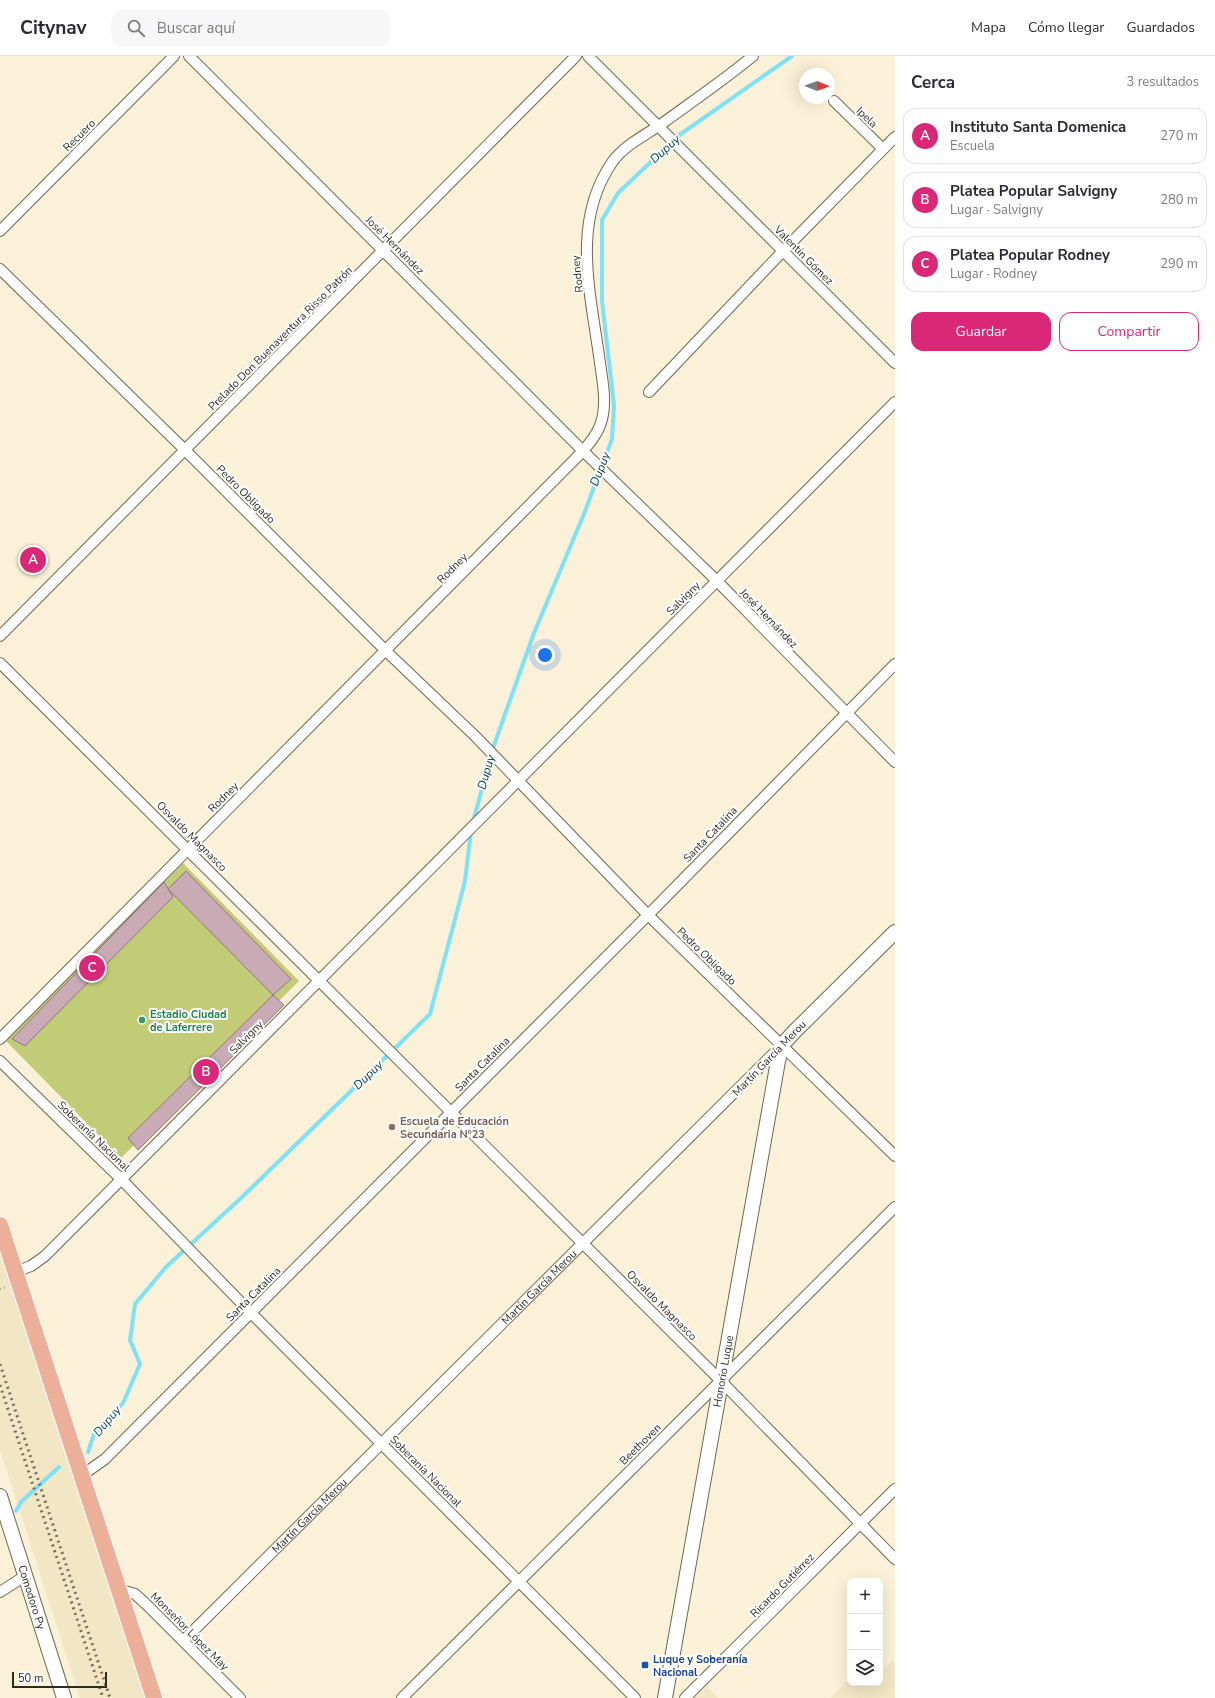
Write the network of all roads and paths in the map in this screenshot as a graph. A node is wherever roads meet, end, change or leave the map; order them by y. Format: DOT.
graph roads {
  1 [pos="174,56"];
  2 [pos="189,56"];
  3 [pos="576,56"];
  4 [pos="588,56"];
  5 [pos="752,56"];
  6 [pos="835,102"];
  7 [pos="658,126"];
  8 [pos="895,137"];
  9 [pos="883,149"];
  10 [pos="0,231"];
  11 [pos="384,251"];
  12 [pos="783,251"];
  13 [pos="0,268"];
  14 [pos="895,363"];
  15 [pos="649,392"];
  16 [pos="895,402"];
  17 [pos="184,449"];
  18 [pos="583,451"];
  19 [pos="717,581"];
  20 [pos="0,636"];
  21 [pos="386,651"];
  22 [pos="0,663"];
  23 [pos="895,664"];
  24 [pos="846,713"];
  25 [pos="895,762"];
  26 [pos="517,781"];
  27 [pos="188,849"];
  28 [pos="648,915"];
  29 [pos="895,932"];
  30 [pos="319,980"];
  31 [pos="0,1039"];
  32 [pos="782,1045"];
  33 [pos="0,1061"];
  34 [pos="451,1112"];
  35 [pos="895,1156"];
  36 [pos="122,1180"];
  37 [pos="895,1207"];
  38 [pos="0,1225"];
  39 [pos="584,1244"];
  40 [pos="15,1272"];
  41 [pos="251,1313"];
  42 [pos="721,1381"];
  43 [pos="381,1443"];
  44 [pos="81,1476"];
  45 [pos="895,1489"];
  46 [pos="0,1496"];
  47 [pos="860,1524"];
  48 [pos="895,1560"];
  49 [pos="25,1576"];
  50 [pos="520,1581"];
  51 [pos="118,1589"];
  52 [pos="0,1592"];
  53 [pos="183,1641"];
  54 [pos="64,1698"];
  55 [pos="154,1698"];
  56 [pos="240,1698"];
  57 [pos="402,1698"];
  58 [pos="635,1698"];
  59 [pos="665,1698"];
  60 [pos="685,1698"];
  1 -- 10 [label="street, Recuero"];
  2 -- 11 [label="street, José Hernández"];
  3 -- 11 [label="street, Prelado Don Buenaventura Risso Patrón"];
  4 -- 7 [label="street"];
  5 -- 7 [label="street, Rodney"];
  6 -- 9 [label="street, Ipela"];
  7 -- 12 [label="street, Valentín Gómez"];
  7 -- 18 [label="street, Rodney"];
  8 -- 9 [label="street"];
  9 -- 12 [label="street"];
  11 -- 17 [label="street, Prelado Don Buenaventura Risso Patrón"];
  11 -- 18 [label="street, José Hernández"];
  12 -- 14 [label="street, Valentín Gómez"];
  12 -- 15 [label="street"];
  13 -- 17 [label="street, Pedro Obligado"];
  16 -- 19 [label="street, Salvigny"];
  17 -- 20 [label="street, Prelado Don Buenaventura Risso Patrón"];
  17 -- 21 [label="street, Pedro Obligado"];
  18 -- 19 [label="street, José Hernández"];
  18 -- 21 [label="street, Rodney"];
  19 -- 24 [label="street, José Hernández"];
  19 -- 26 [label="street, Salvigny"];
  21 -- 26 [label="street, Pedro Obligado"];
  21 -- 27 [label="street, Rodney"];
  22 -- 27 [label="street, Osvaldo Magnasco"];
  23 -- 24 [label="street, Santa Catalina"];
  24 -- 25 [label="street, José Hernández"];
  24 -- 28 [label="street, Santa Catalina"];
  26 -- 28 [label="street, Pedro Obligado"];
  26 -- 30 [label="street, Salvigny"];
  27 -- 30 [label="street, Osvaldo Magnasco"];
  27 -- 31 [label="street, Rodney"];
  28 -- 32 [label="street, Pedro Obligado"];
  28 -- 34 [label="street, Santa Catalina"];
  29 -- 32 [label="street, Martín García Merou"];
  30 -- 34 [label="street, Osvaldo Magnasco"];
  30 -- 36 [label="street, Salvigny"];
  32 -- 35 [label="street, Pedro Obligado"];
  32 -- 39 [label="street, Martín García Merou"];
  32 -- 42 [label="street, Honorio Luque"];
  33 -- 36 [label="street, Soberanía Nacional"];
  34 -- 39 [label="street, Osvaldo Magnasco"];
  34 -- 41 [label="street, Santa Catalina"];
  36 -- 40 [label="street, Salvigny"];
  36 -- 41 [label="street, Soberanía Nacional"];
  37 -- 42 [label="street, Beethoven"];
  38 -- 40 [label="main road"];
  39 -- 42 [label="street, Osvaldo Magnasco"];
  39 -- 43 [label="street, Martín García Merou"];
  40 -- 44 [label="main road"];
  41 -- 43 [label="street, Soberanía Nacional"];
  41 -- 44 [label="street, Santa Catalina"];
  42 -- 47 [label="street, Osvaldo Magnasco"];
  42 -- 50 [label="street, Beethoven"];
  42 -- 59 [label="street, Honorio Luque"];
  43 -- 50 [label="street, Soberanía Nacional"];
  43 -- 53 [label="street, Martín García Merou"];
  44 -- 51 [label="main road"];
  45 -- 47 [label="street, Ricardo Gutiérrez"];
  46 -- 49 [label="street, Comodoro Py"];
  47 -- 48 [label="street, Osvaldo Magnasco"];
  47 -- 60 [label="street, Ricardo Gutiérrez"];
  49 -- 52 [label="street"];
  49 -- 54 [label="street, Comodoro Py"];
  50 -- 57 [label="street, Beethoven"];
  50 -- 58 [label="street, Soberanía Nacional"];
  51 -- 53 [label="street, Monseñor López May"];
  51 -- 55 [label="main road"];
  53 -- 56 [label="street, Monseñor López May"];
}
